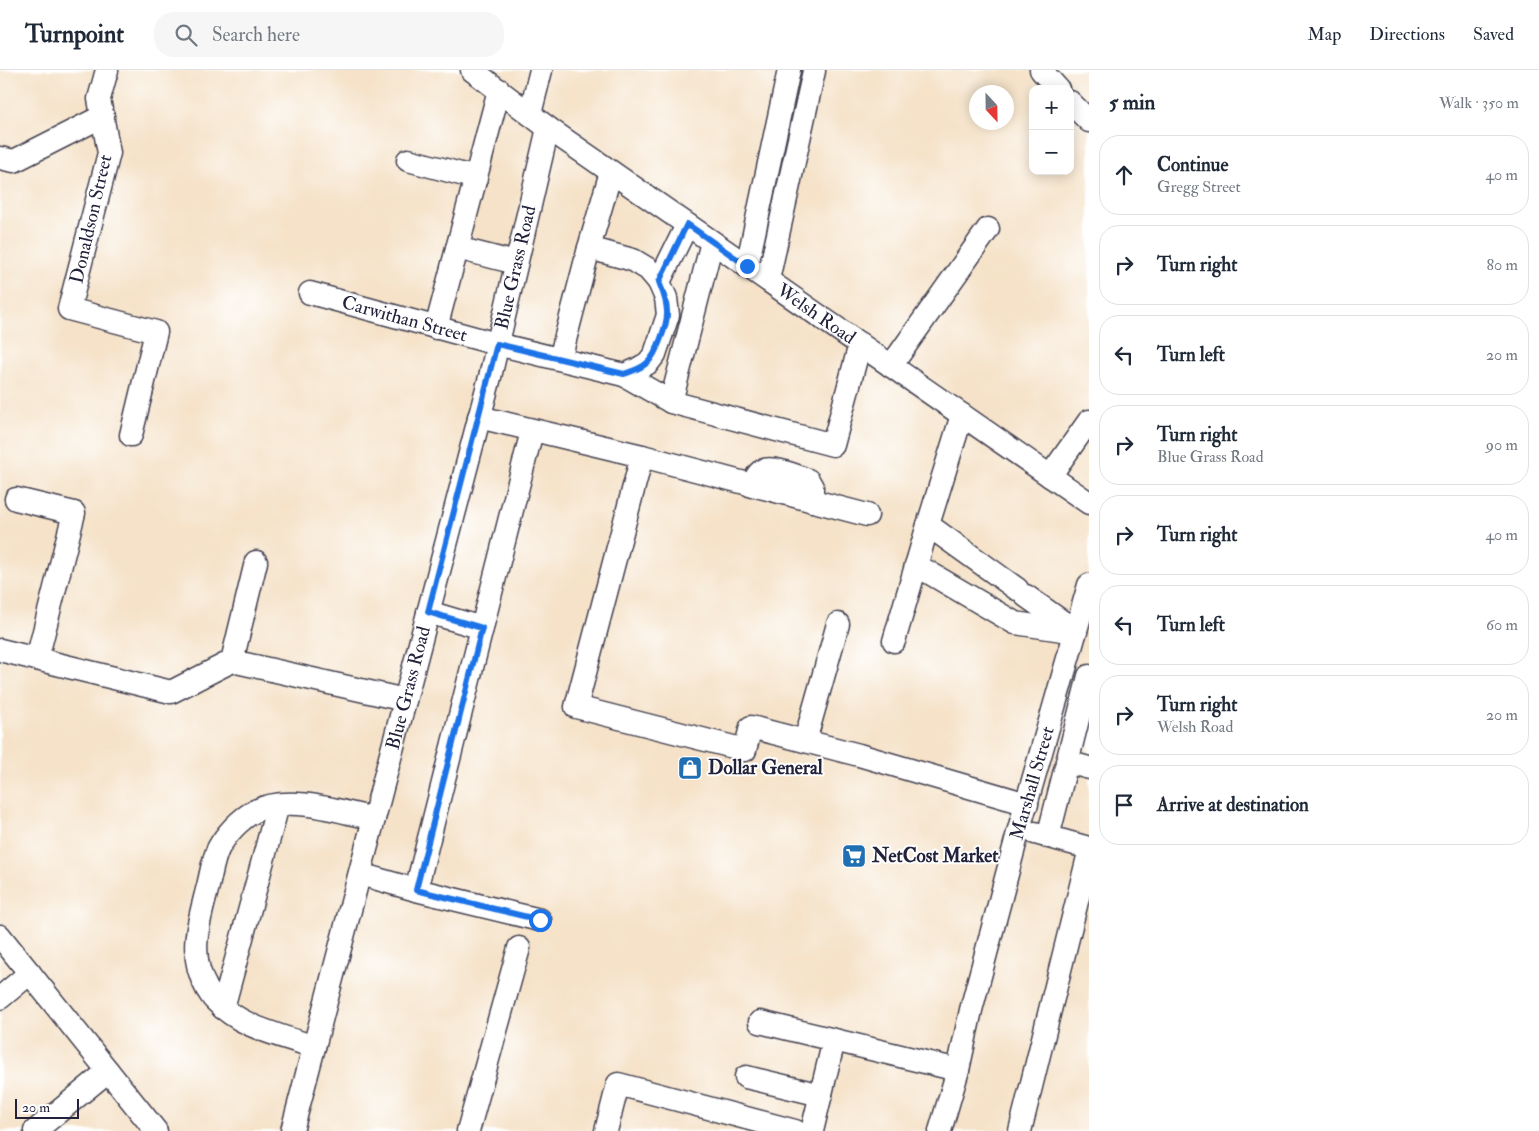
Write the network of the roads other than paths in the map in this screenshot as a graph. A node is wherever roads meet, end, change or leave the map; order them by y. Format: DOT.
graph roads {
  1 [pos="107,70"];
  2 [pos="472,70"];
  3 [pos="541,70"];
  4 [pos="789,70"];
  5 [pos="1041,70"];
  6 [pos="814,71"];
  7 [pos="1054,85"];
  8 [pos="499,90"];
  9 [pos="1074,106"];
  10 [pos="530,114"];
  11 [pos="102,116"];
  12 [pos="1089,121"];
  13 [pos="548,128"];
  14 [pos="0,158"];
  15 [pos="408,160"];
  16 [pos="611,172"];
  17 [pos="476,178"];
  18 [pos="687,224"];
  19 [pos="988,229"];
  20 [pos="712,242"];
  21 [pos="457,248"];
  22 [pos="589,248"];
  23 [pos="516,263"];
  24 [pos="747,266"];
  25 [pos="768,280"];
  26 [pos="659,282"];
  27 [pos="310,293"];
  28 [pos="436,328"];
  29 [pos="497,344"];
  30 [pos="860,344"];
  31 [pos="560,360"];
  32 [pos="891,366"];
  33 [pos="624,374"];
  34 [pos="671,402"];
  35 [pos="962,415"];
  36 [pos="479,417"];
  37 [pos="1089,421"];
  38 [pos="532,431"];
  39 [pos="131,435"];
  40 [pos="642,456"];
  41 [pos="1050,476"];
  42 [pos="16,500"];
  43 [pos="1089,503"];
  44 [pos="866,515"];
  45 [pos="928,525"];
  46 [pos="256,562"];
  47 [pos="916,565"];
  48 [pos="1088,590"];
  49 [pos="428,612"];
  50 [pos="838,624"];
  51 [pos="482,628"];
  52 [pos="1076,632"];
  53 [pos="894,641"];
  54 [pos="0,650"];
  55 [pos="37,659"];
  56 [pos="232,661"];
  57 [pos="1089,676"];
  58 [pos="405,700"];
  59 [pos="805,741"];
  60 [pos="1067,762"];
  61 [pos="1089,768"];
  62 [pos="278,804"];
  63 [pos="1027,804"];
  64 [pos="374,819"];
  65 [pos="1019,829"];
  66 [pos="1048,837"];
  67 [pos="1089,848"];
  68 [pos="1089,853"];
  69 [pos="360,874"];
  70 [pos="416,890"];
  71 [pos="540,920"];
  72 [pos="0,936"];
  73 [pos="518,948"];
  74 [pos="30,973"];
  75 [pos="0,998"];
  76 [pos="223,1008"];
  77 [pos="760,1022"];
  78 [pos="834,1040"];
  79 [pos="314,1047"];
  80 [pos="958,1070"];
  81 [pos="108,1071"];
  82 [pos="746,1078"];
  83 [pos="821,1095"];
  84 [pos="35,1131"];
  85 [pos="156,1131"];
  86 [pos="292,1131"];
  87 [pos="468,1131"];
  88 [pos="606,1131"];
  89 [pos="795,1131"];
  90 [pos="812,1131"];
  91 [pos="940,1131"];
  92 [pos="1020,1131"];
  1 -- 11 [label="street, Donaldson Street"];
  2 -- 8 [label="street, Welsh Road"];
  3 -- 10 [label="street"];
  4 -- 24 [label="street"];
  5 -- 7 [label="street"];
  6 -- 25 [label="street"];
  8 -- 10 [label="street, Welsh Road"];
  8 -- 17 [label="street"];
  9 -- 12 [label="street"];
  10 -- 13 [label="street, Welsh Road"];
  11 -- 14 [label="street"];
  11 -- 39 [label="street, Donaldson Street"];
  13 -- 16 [label="street, Welsh Road"];
  13 -- 23 [label="street, Blue Grass Road"];
  15 -- 17 [label="street"];
  16 -- 18 [label="street, Welsh Road"];
  16 -- 22 [label="street"];
  17 -- 21 [label="street"];
  18 -- 20 [label="street, Welsh Road"];
  18 -- 26 [label="street"];
  19 -- 32 [label="street"];
  20 -- 24 [label="street, Welsh Road"];
  20 -- 34 [label="street"];
  21 -- 23 [label="street"];
  21 -- 28 [label="street"];
  22 -- 26 [label="street"];
  22 -- 31 [label="street"];
  23 -- 29 [label="street, Blue Grass Road"];
  24 -- 25 [label="street, Welsh Road"];
  25 -- 30 [label="street, Welsh Road"];
  26 -- 33 [label="street"];
  27 -- 28 [label="street, Carwithan Street"];
  28 -- 29 [label="street, Carwithan Street"];
  29 -- 31 [label="street, Carwithan Street"];
  29 -- 36 [label="street, Blue Grass Road"];
  30 -- 32 [label="street, Welsh Road"];
  30 -- 34 [label="street, Carwithan Street"];
  31 -- 33 [label="street, Carwithan Street"];
  32 -- 35 [label="street, Welsh Road"];
  33 -- 34 [label="street, Carwithan Street"];
  35 -- 41 [label="street, Welsh Road"];
  35 -- 45 [label="street"];
  36 -- 38 [label="street"];
  36 -- 49 [label="street, Blue Grass Road"];
  37 -- 41 [label="street"];
  38 -- 40 [label="street"];
  38 -- 51 [label="street"];
  40 -- 44 [label="street"];
  40 -- 59 [label="street"];
  41 -- 43 [label="street, Welsh Road"];
  42 -- 55 [label="street"];
  45 -- 47 [label="street"];
  45 -- 52 [label="street"];
  46 -- 56 [label="street"];
  47 -- 52 [label="street"];
  47 -- 53 [label="street"];
  48 -- 52 [label="street, Marshall Street"];
  49 -- 51 [label="street"];
  49 -- 58 [label="street, Blue Grass Road"];
  50 -- 59 [label="street"];
  51 -- 70 [label="street"];
  52 -- 63 [label="street, Marshall Street"];
  54 -- 55 [label="street"];
  55 -- 56 [label="street"];
  56 -- 58 [label="street"];
  57 -- 60 [label="street"];
  58 -- 64 [label="street, Blue Grass Road"];
  59 -- 63 [label="street"];
  60 -- 61 [label="street"];
  60 -- 66 [label="street"];
  62 -- 64 [label="street"];
  62 -- 76 [label="street"];
  62 -- 76 [label="street"];
  63 -- 65 [label="street, Marshall Street"];
  64 -- 69 [label="street, Blue Grass Road"];
  65 -- 66 [label="street"];
  65 -- 80 [label="street, Marshall Street"];
  66 -- 67 [label="street"];
  68 -- 92 [label="street"];
  69 -- 70 [label="street"];
  69 -- 79 [label="street, Blue Grass Road"];
  70 -- 71 [label="street"];
  72 -- 74 [label="street"];
  73 -- 87 [label="street"];
  74 -- 75 [label="street"];
  74 -- 81 [label="street"];
  76 -- 79 [label="street"];
  77 -- 78 [label="street"];
  78 -- 80 [label="street"];
  78 -- 83 [label="street"];
  79 -- 86 [label="street, Blue Grass Road"];
  80 -- 91 [label="street"];
  81 -- 84 [label="street"];
  81 -- 85 [label="street"];
  82 -- 83 [label="street"];
  83 -- 90 [label="street"];
  88 -- 89 [label="street"];
}
